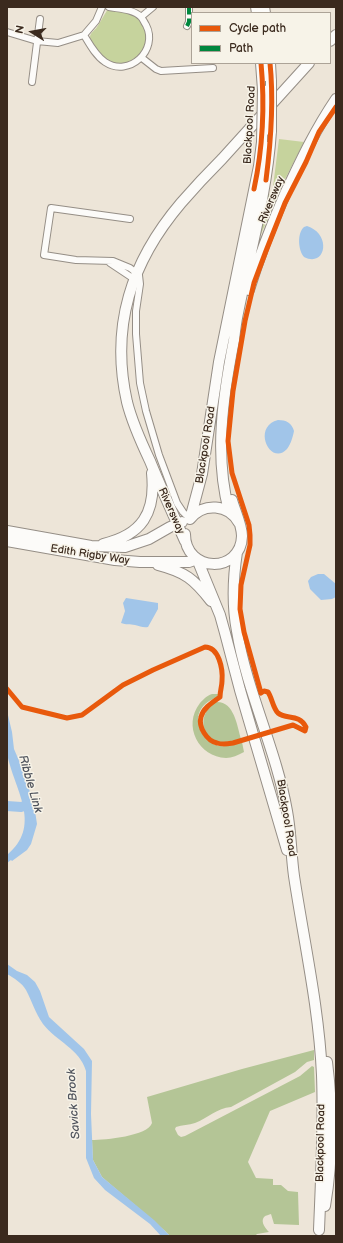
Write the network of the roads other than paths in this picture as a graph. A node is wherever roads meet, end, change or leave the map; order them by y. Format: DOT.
graph roads {
  1 [pos="102,7"];
  2 [pos="109,7"];
  3 [pos="153,7"];
  4 [pos="189,7"];
  5 [pos="141,17"];
  6 [pos="40,19"];
  7 [pos="187,26"];
  8 [pos="7,32"];
  9 [pos="84,36"];
  10 [pos="37,41"];
  11 [pos="142,58"];
  12 [pos="261,64"];
  13 [pos="270,64"];
  14 [pos="308,64"];
  15 [pos="213,68"];
  16 [pos="32,82"];
  17 [pos="336,99"];
  18 [pos="130,219"];
  19 [pos="136,276"];
  20 [pos="238,313"];
  21 [pos="221,444"];
  22 [pos="150,461"];
  23 [pos="195,504"];
  24 [pos="180,507"];
  25 [pos="228,511"];
  26 [pos="189,520"];
  27 [pos="239,523"];
  28 [pos="177,524"];
  29 [pos="11,537"];
  30 [pos="185,541"];
  31 [pos="91,546"];
  32 [pos="237,552"];
  33 [pos="197,559"];
  34 [pos="140,562"];
  35 [pos="218,611"];
  36 [pos="294,875"];
  37 [pos="329,1118"];
  38 [pos="318,1233"];
  1 -- 9 [label="street"];
  2 -- 5 [label="street"];
  3 -- 5 [label="street"];
  4 -- 7 [label="street"];
  5 -- 11 [label="street"];
  6 -- 10 [label="street"];
  8 -- 10 [label="street"];
  9 -- 10 [label="street"];
  9 -- 11 [label="street"];
  10 -- 16 [label="street"];
  11 -- 15 [label="street"];
  12 -- 23 [label="highway, Blackpool Road, bridge"];
  13 -- 20 [label="highway, Blackpool Road, bridge"];
  14 -- 19 [label="highway, Riversway"];
  17 -- 20 [label="highway, Riversway"];
  18 -- 19 [label="street"];
  19 -- 22 [label="highway, Riversway"];
  19 -- 24 [label="street, Riversway"];
  20 -- 21 [label="highway, Blackpool Road"];
  21 -- 25 [label="highway, Blackpool Road"];
  21 -- 27 [label="highway"];
  22 -- 28 [label="highway, Riversway"];
  22 -- 31 [label="highway"];
  23 -- 24 [label="street, Riversway"];
  23 -- 26 [label="highway, Blackpool Road"];
  24 -- 26 [label="street, Riversway"];
  25 -- 26 [label="highway"];
  25 -- 27 [label="highway"];
  26 -- 28 [label="highway, Edith Rigby Way"];
  26 -- 30 [label="highway"];
  27 -- 32 [label="highway"];
  28 -- 30 [label="highway, Riversway"];
  28 -- 31 [label="highway, Edith Rigby Way"];
  29 -- 31 [label="highway, Edith Rigby Way"];
  29 -- 34 [label="highway, Edith Rigby Way"];
  30 -- 33 [label="highway"];
  32 -- 33 [label="highway"];
  32 -- 36 [label="highway, Blackpool Road"];
  33 -- 34 [label="highway, Edith Rigby Way"];
  33 -- 35 [label="highway, Blackpool Road"];
  34 -- 35 [label="highway"];
  35 -- 36 [label="highway, Blackpool Road"];
  36 -- 37 [label="highway, Blackpool Road"];
  37 -- 38 [label="highway, Blackpool Road"];
}
